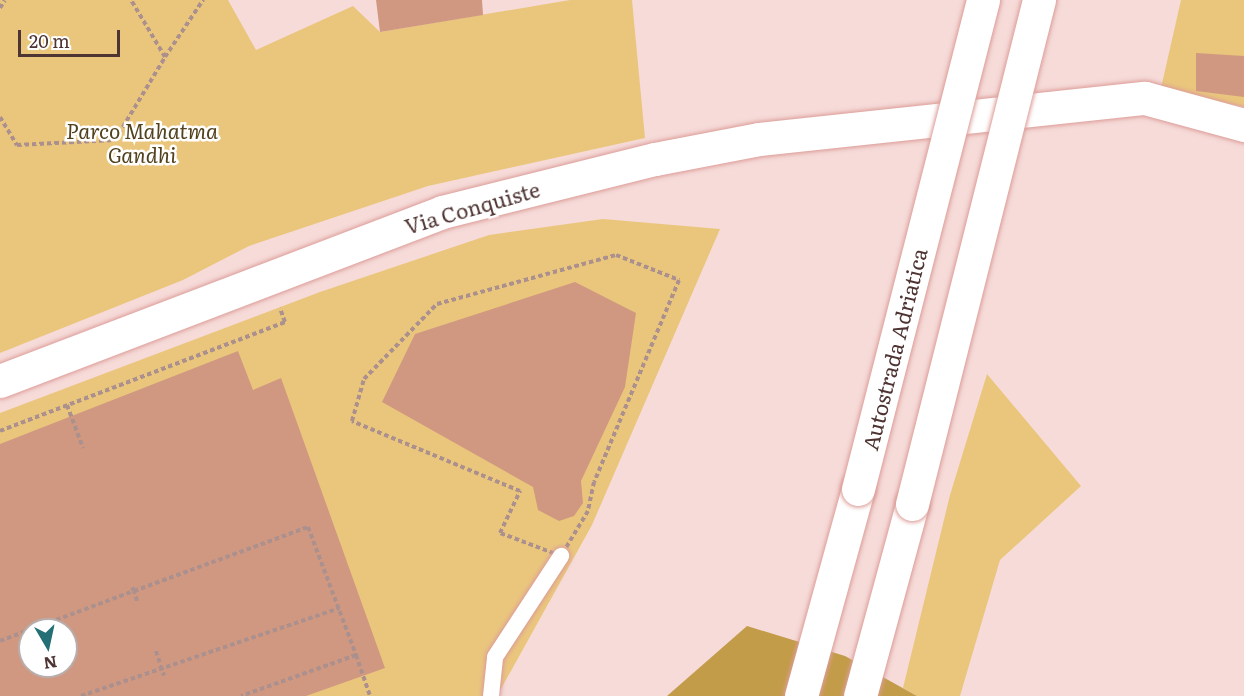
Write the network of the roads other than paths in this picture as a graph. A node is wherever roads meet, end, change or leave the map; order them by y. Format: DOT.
graph roads {
  1 [pos="983,0"];
  2 [pos="1039,0"];
  3 [pos="1244,125"];
  4 [pos="0,381"];
  5 [pos="561,556"];
  6 [pos="491,696"];
  7 [pos="801,696"];
  8 [pos="860,696"];
  1 -- 7 [label="main road, Autostrada Adriatica, bridge"];
  2 -- 8 [label="main road, bridge"];
  3 -- 4 [label="main road, Via Conquiste"];
  5 -- 6 [label="lane"];
}
